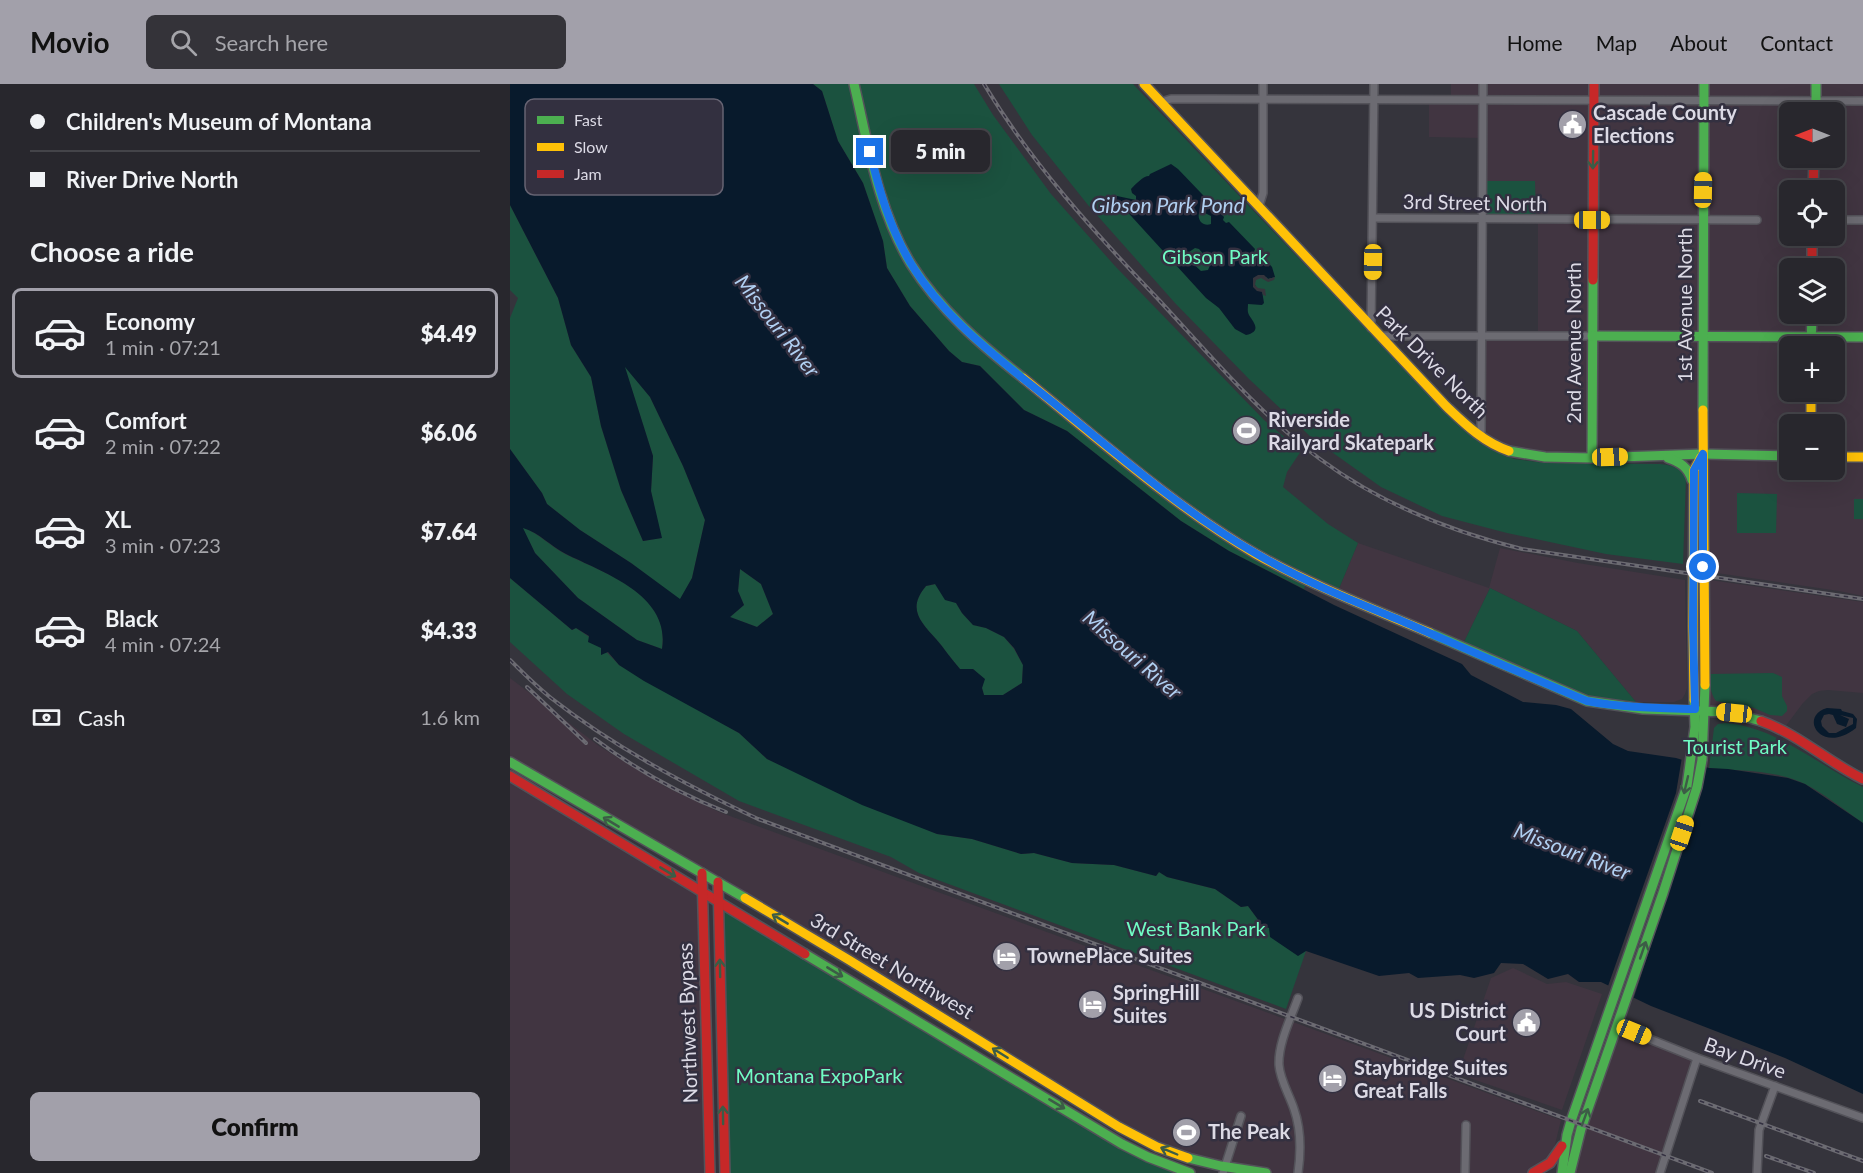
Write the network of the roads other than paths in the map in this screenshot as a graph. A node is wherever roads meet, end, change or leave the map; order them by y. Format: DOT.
graph roads {
  1 [pos="854,84"];
  2 [pos="1144,84"];
  3 [pos="1263,84"];
  4 [pos="1374,84"];
  5 [pos="1483,84"];
  6 [pos="1594,84"];
  7 [pos="1704,84"];
  8 [pos="1816,84"];
  9 [pos="1152,88"];
  10 [pos="1263,99"];
  11 [pos="1374,99"];
  12 [pos="1483,100"];
  13 [pos="1704,100"];
  14 [pos="1594,101"];
  15 [pos="1863,101"];
  16 [pos="1161,102"];
  17 [pos="1816,102"];
  18 [pos="1259,206"];
  19 [pos="1374,218"];
  20 [pos="1484,220"];
  21 [pos="1592,220"];
  22 [pos="1703,220"];
  23 [pos="1757,220"];
  24 [pos="1845,220"];
  25 [pos="1863,220"];
  26 [pos="1371,327"];
  27 [pos="1381,336"];
  28 [pos="1483,336"];
  29 [pos="1592,336"];
  30 [pos="1863,337"];
  31 [pos="1702,338"];
  32 [pos="1845,339"];
  33 [pos="1779,341"];
  34 [pos="1481,437"];
  35 [pos="1703,454"];
  36 [pos="1658,456"];
  37 [pos="1779,456"];
  38 [pos="1845,457"];
  39 [pos="1592,458"];
  40 [pos="1863,458"];
  41 [pos="1694,486"];
  42 [pos="1700,709"];
  43 [pos="1700,728"];
  44 [pos="510,762"];
  45 [pos="510,776"];
  46 [pos="1863,779"];
  47 [pos="702,873"];
  48 [pos="718,882"];
  49 [pos="702,892"];
  50 [pos="719,903"];
  51 [pos="1298,998"];
  52 [pos="1617,1026"];
  53 [pos="1697,1058"];
  54 [pos="1775,1086"];
  55 [pos="1241,1116"];
  56 [pos="1863,1118"];
  57 [pos="1466,1125"];
  58 [pos="1567,1135"];
  59 [pos="1224,1170"];
  60 [pos="710,1173"];
  61 [pos="725,1173"];
  62 [pos="1190,1173"];
  63 [pos="1266,1173"];
  64 [pos="1298,1173"];
  65 [pos="1465,1173"];
  66 [pos="1533,1173"];
  67 [pos="1562,1173"];
  68 [pos="1570,1173"];
  69 [pos="1660,1173"];
  70 [pos="1757,1173"];
  1 -- 42 [label="main road"];
  2 -- 9 [label="main road, Park Drive North"];
  3 -- 10 [label="street"];
  4 -- 11 [label="street"];
  5 -- 12 [label="street"];
  6 -- 14 [label="main road, 2nd Avenue North"];
  7 -- 13 [label="main road, 1st Avenue North"];
  8 -- 17 [label="main road"];
  9 -- 16 [label="main road, Park Drive North"];
  10 -- 11 [label="street"];
  10 -- 16 [label="street"];
  10 -- 18 [label="street"];
  11 -- 12 [label="street"];
  11 -- 19 [label="street"];
  12 -- 14 [label="street"];
  12 -- 20 [label="street"];
  13 -- 14 [label="street"];
  13 -- 17 [label="street"];
  13 -- 22 [label="main road, 1st Avenue North"];
  14 -- 21 [label="main road, 2nd Avenue North, one-way"];
  15 -- 17 [label="street"];
  16 -- 18 [label="main road, Park Drive North"];
  18 -- 26 [label="main road, Park Drive North"];
  19 -- 20 [label="street, 3rd Street North"];
  19 -- 26 [label="street"];
  20 -- 21 [label="street, 3rd Street North"];
  20 -- 28 [label="street"];
  21 -- 22 [label="street, 3rd Street North"];
  21 -- 29 [label="main road, 2nd Avenue North"];
  22 -- 23 [label="street, 3rd Street North"];
  22 -- 31 [label="main road, 1st Avenue North"];
  24 -- 25 [label="street"];
  26 -- 27 [label="main road, Park Drive North"];
  27 -- 28 [label="street"];
  27 -- 34 [label="main road, Park Drive North"];
  28 -- 29 [label="street"];
  28 -- 34 [label="street"];
  29 -- 31 [label="main road"];
  29 -- 39 [label="main road, 2nd Avenue North"];
  30 -- 32 [label="main road"];
  31 -- 33 [label="main road"];
  31 -- 35 [label="main road, 1st Avenue North"];
  34 -- 39 [label="main road, Park Drive North"];
  35 -- 36 [label="main road, Park Drive North"];
  35 -- 37 [label="main road, Park Drive North"];
  35 -- 41 [label="main road, 1st Avenue North"];
  35 -- 42 [label="main road, 1st Avenue North"];
  36 -- 39 [label="main road, Park Drive North"];
  36 -- 41 [label="main road"];
  38 -- 40 [label="main road"];
  41 -- 42 [label="main road, 1st Avenue North"];
  42 -- 43 [label="main road, 1st Avenue North"];
  42 -- 46 [label="main road"];
  52 -- 43 [label="main road, one-way"];
  43 -- 58 [label="main road, one-way"];
  47 -- 44 [label="main road, 3rd Street Northwest, one-way"];
  45 -- 49 [label="main road, 3rd Street Northwest, one-way"];
  47 -- 48 [label="main road, 3rd Street Northwest"];
  47 -- 49 [label="main road, Northwest Bypass"];
  48 -- 50 [label="main road, Northwest Bypass"];
  59 -- 48 [label="main road, 3rd Street Northwest, one-way"];
  49 -- 50 [label="main road, 3rd Street Northwest"];
  49 -- 60 [label="main road, Northwest Bypass"];
  61 -- 50 [label="main road, Northwest Bypass, one-way"];
  50 -- 62 [label="main road, 3rd Street Northwest, one-way"];
  51 -- 64 [label="street"];
  52 -- 53 [label="street, Bay Drive"];
  68 -- 52 [label="main road, one-way"];
  53 -- 54 [label="street, Bay Drive"];
  53 -- 69 [label="street"];
  54 -- 56 [label="street, Bay Drive"];
  54 -- 70 [label="street"];
  55 -- 59 [label="street"];
  57 -- 65 [label="street"];
  58 -- 66 [label="main road"];
  58 -- 67 [label="main road"];
  59 -- 63 [label="main road, 3rd Street Northwest"];
}
